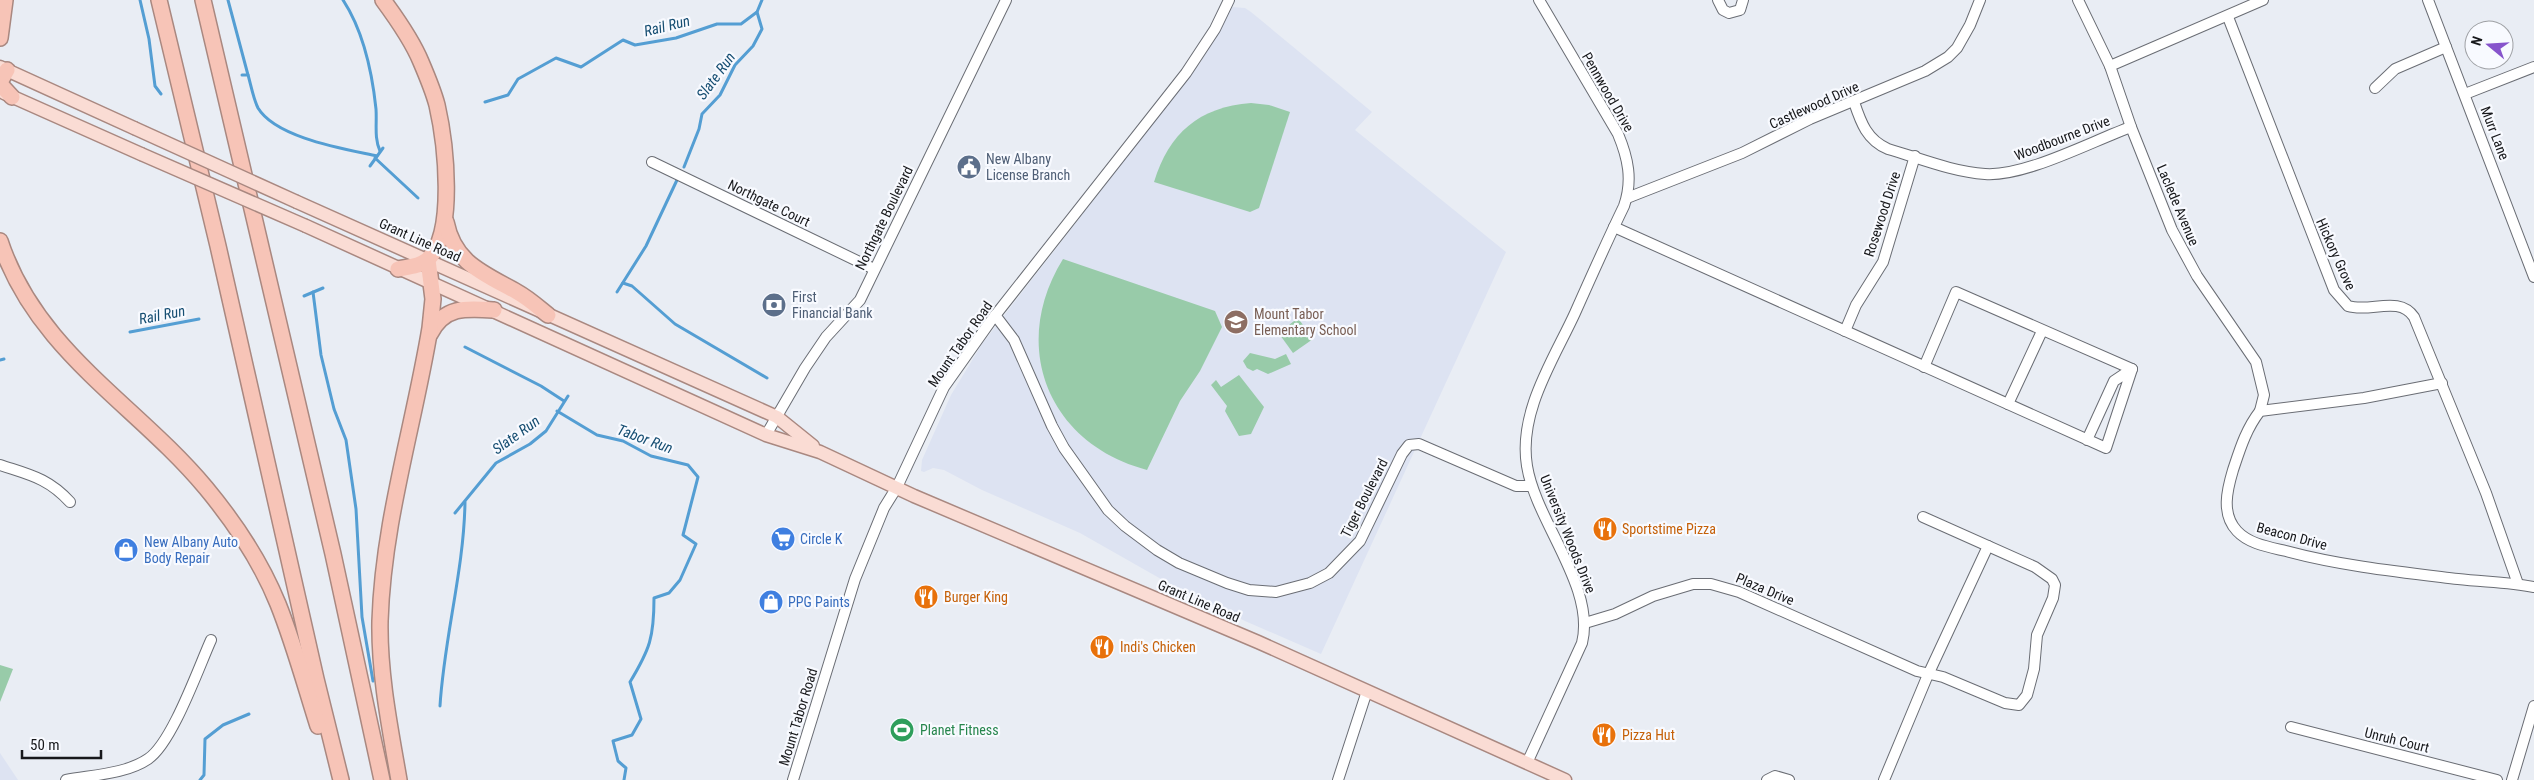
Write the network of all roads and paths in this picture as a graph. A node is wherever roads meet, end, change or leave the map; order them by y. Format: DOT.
graph roads {
  1 [pos="159,0"];
  2 [pos="203,0"];
  3 [pos="383,0"];
  4 [pos="1006,0"];
  5 [pos="1229,0"];
  6 [pos="1539,0"];
  7 [pos="1718,0"];
  8 [pos="1743,0"];
  9 [pos="1980,0"];
  10 [pos="2078,0"];
  11 [pos="2262,0"];
  12 [pos="2428,0"];
  13 [pos="2,10"];
  14 [pos="2228,17"];
  15 [pos="0,38"];
  16 [pos="2446,46"];
  17 [pos="2110,66"];
  18 [pos="2534,67"];
  19 [pos="2,76"];
  20 [pos="2375,88"];
  21 [pos="6,94"];
  22 [pos="2465,94"];
  23 [pos="1854,102"];
  24 [pos="2131,127"];
  25 [pos="1914,156"];
  26 [pos="652,162"];
  27 [pos="1627,198"];
  28 [pos="446,219"];
  29 [pos="1614,227"];
  30 [pos="0,241"];
  31 [pos="428,260"];
  32 [pos="398,269"];
  33 [pos="874,269"];
  34 [pos="2534,277"];
  35 [pos="431,281"];
  36 [pos="494,310"];
  37 [pos="995,314"];
  38 [pos="1575,314"];
  39 [pos="548,315"];
  40 [pos="1845,331"];
  41 [pos="2042,332"];
  42 [pos="426,347"];
  43 [pos="1924,367"];
  44 [pos="2132,369"];
  45 [pos="2442,383"];
  46 [pos="2008,404"];
  47 [pos="2260,412"];
  48 [pos="777,417"];
  49 [pos="766,435"];
  50 [pos="2087,440"];
  51 [pos="820,452"];
  52 [pos="0,465"];
  53 [pos="1531,486"];
  54 [pos="897,488"];
  55 [pos="70,502"];
  56 [pos="1923,516"];
  57 [pos="1988,546"];
  58 [pos="2518,584"];
  59 [pos="2534,588"];
  60 [pos="1585,623"];
  61 [pos="211,640"];
  62 [pos="1929,674"];
  63 [pos="1367,691"];
  64 [pos="2534,706"];
  65 [pos="2290,727"];
  66 [pos="1527,763"];
  67 [pos="66,780"];
  68 [pos="337,780"];
  69 [pos="341,780"];
  70 [pos="382,780"];
  71 [pos="399,780"];
  72 [pos="793,780"];
  73 [pos="1338,780"];
  74 [pos="1566,780"];
  75 [pos="1767,780"];
  76 [pos="1789,780"];
  77 [pos="1884,780"];
  78 [pos="2497,780"];
  79 [pos="2512,780"];
  1 -- 69 [label="highway"];
  2 -- 70 [label="highway"];
  3 -- 28 [label="highway"];
  4 -- 33 [label="street, Northgate Boulevard"];
  5 -- 37 [label="street, Mount Tabor Road"];
  6 -- 27 [label="street, Pennwood Drive"];
  7 -- 8 [label="street"];
  9 -- 23 [label="street, Castlewood Drive"];
  10 -- 17 [label="street, Laclede Avenue"];
  11 -- 14 [label="street"];
  12 -- 16 [label="street, Murr Lane"];
  13 -- 15 [label="highway"];
  14 -- 17 [label="street"];
  14 -- 45 [label="street, Hickory Grove"];
  16 -- 20 [label="street"];
  16 -- 22 [label="street, Murr Lane"];
  17 -- 24 [label="street, Laclede Avenue"];
  18 -- 22 [label="street"];
  19 -- 21 [label="highway"];
  19 -- 31 [label="main road, Grant Line Road, bridge"];
  21 -- 32 [label="main road, Grant Line Road, bridge"];
  22 -- 34 [label="street, Murr Lane"];
  23 -- 25 [label="street, Woodbourne Drive"];
  23 -- 27 [label="street, Castlewood Drive"];
  24 -- 25 [label="street, Woodbourne Drive"];
  24 -- 47 [label="street, Laclede Avenue"];
  25 -- 40 [label="street, Rosewood Drive"];
  26 -- 33 [label="street, Northgate Court"];
  27 -- 29 [label="street, Pennwood Drive"];
  28 -- 31 [label="highway"];
  28 -- 39 [label="highway"];
  29 -- 38 [label="street, Pennwood Drive"];
  29 -- 40 [label="street"];
  30 -- 68 [label="highway"];
  31 -- 32 [label="highway"];
  31 -- 35 [label="highway"];
  31 -- 39 [label="main road, Grant Line Road"];
  32 -- 35 [label="main road, Grant Line Road"];
  33 -- 48 [label="street, Northgate Boulevard"];
  35 -- 36 [label="main road, Grant Line Road"];
  35 -- 42 [label="highway"];
  36 -- 42 [label="highway"];
  36 -- 49 [label="main road, Grant Line Road"];
  37 -- 53 [label="street, Tiger Boulevard"];
  37 -- 54 [label="street, Mount Tabor Road"];
  38 -- 53 [label="street, University Woods Drive"];
  39 -- 48 [label="main road, Grant Line Road"];
  40 -- 43 [label="street"];
  41 -- 43 [label="street"];
  41 -- 44 [label="street"];
  41 -- 46 [label="street"];
  42 -- 71 [label="highway"];
  43 -- 46 [label="street"];
  44 -- 50 [label="street"];
  44 -- 50 [label="street"];
  45 -- 47 [label="street"];
  45 -- 58 [label="street, Hickory Grove"];
  46 -- 50 [label="street"];
  47 -- 58 [label="street, Beacon Drive"];
  48 -- 49 [label="street, Northgate Boulevard"];
  48 -- 51 [label="main road, Grant Line Road"];
  49 -- 51 [label="main road, Grant Line Road"];
  51 -- 54 [label="main road, Grant Line Road"];
  52 -- 55 [label="street"];
  53 -- 60 [label="street, University Woods Drive"];
  54 -- 63 [label="main road, Grant Line Road"];
  54 -- 72 [label="street, Mount Tabor Road"];
  56 -- 57 [label="street, Plaza Drive"];
  57 -- 62 [label="street"];
  57 -- 62 [label="street, Plaza Drive"];
  58 -- 59 [label="street, Beacon Drive"];
  60 -- 62 [label="street, Plaza Drive"];
  60 -- 66 [label="street, University Woods Drive"];
  61 -- 67 [label="street"];
  62 -- 77 [label="street"];
  63 -- 66 [label="main road, Grant Line Road"];
  63 -- 73 [label="street"];
  64 -- 79 [label="street"];
  65 -- 78 [label="street, Unruh Court"];
  66 -- 74 [label="main road, Grant Line Road"];
  75 -- 76 [label="street"];
}
